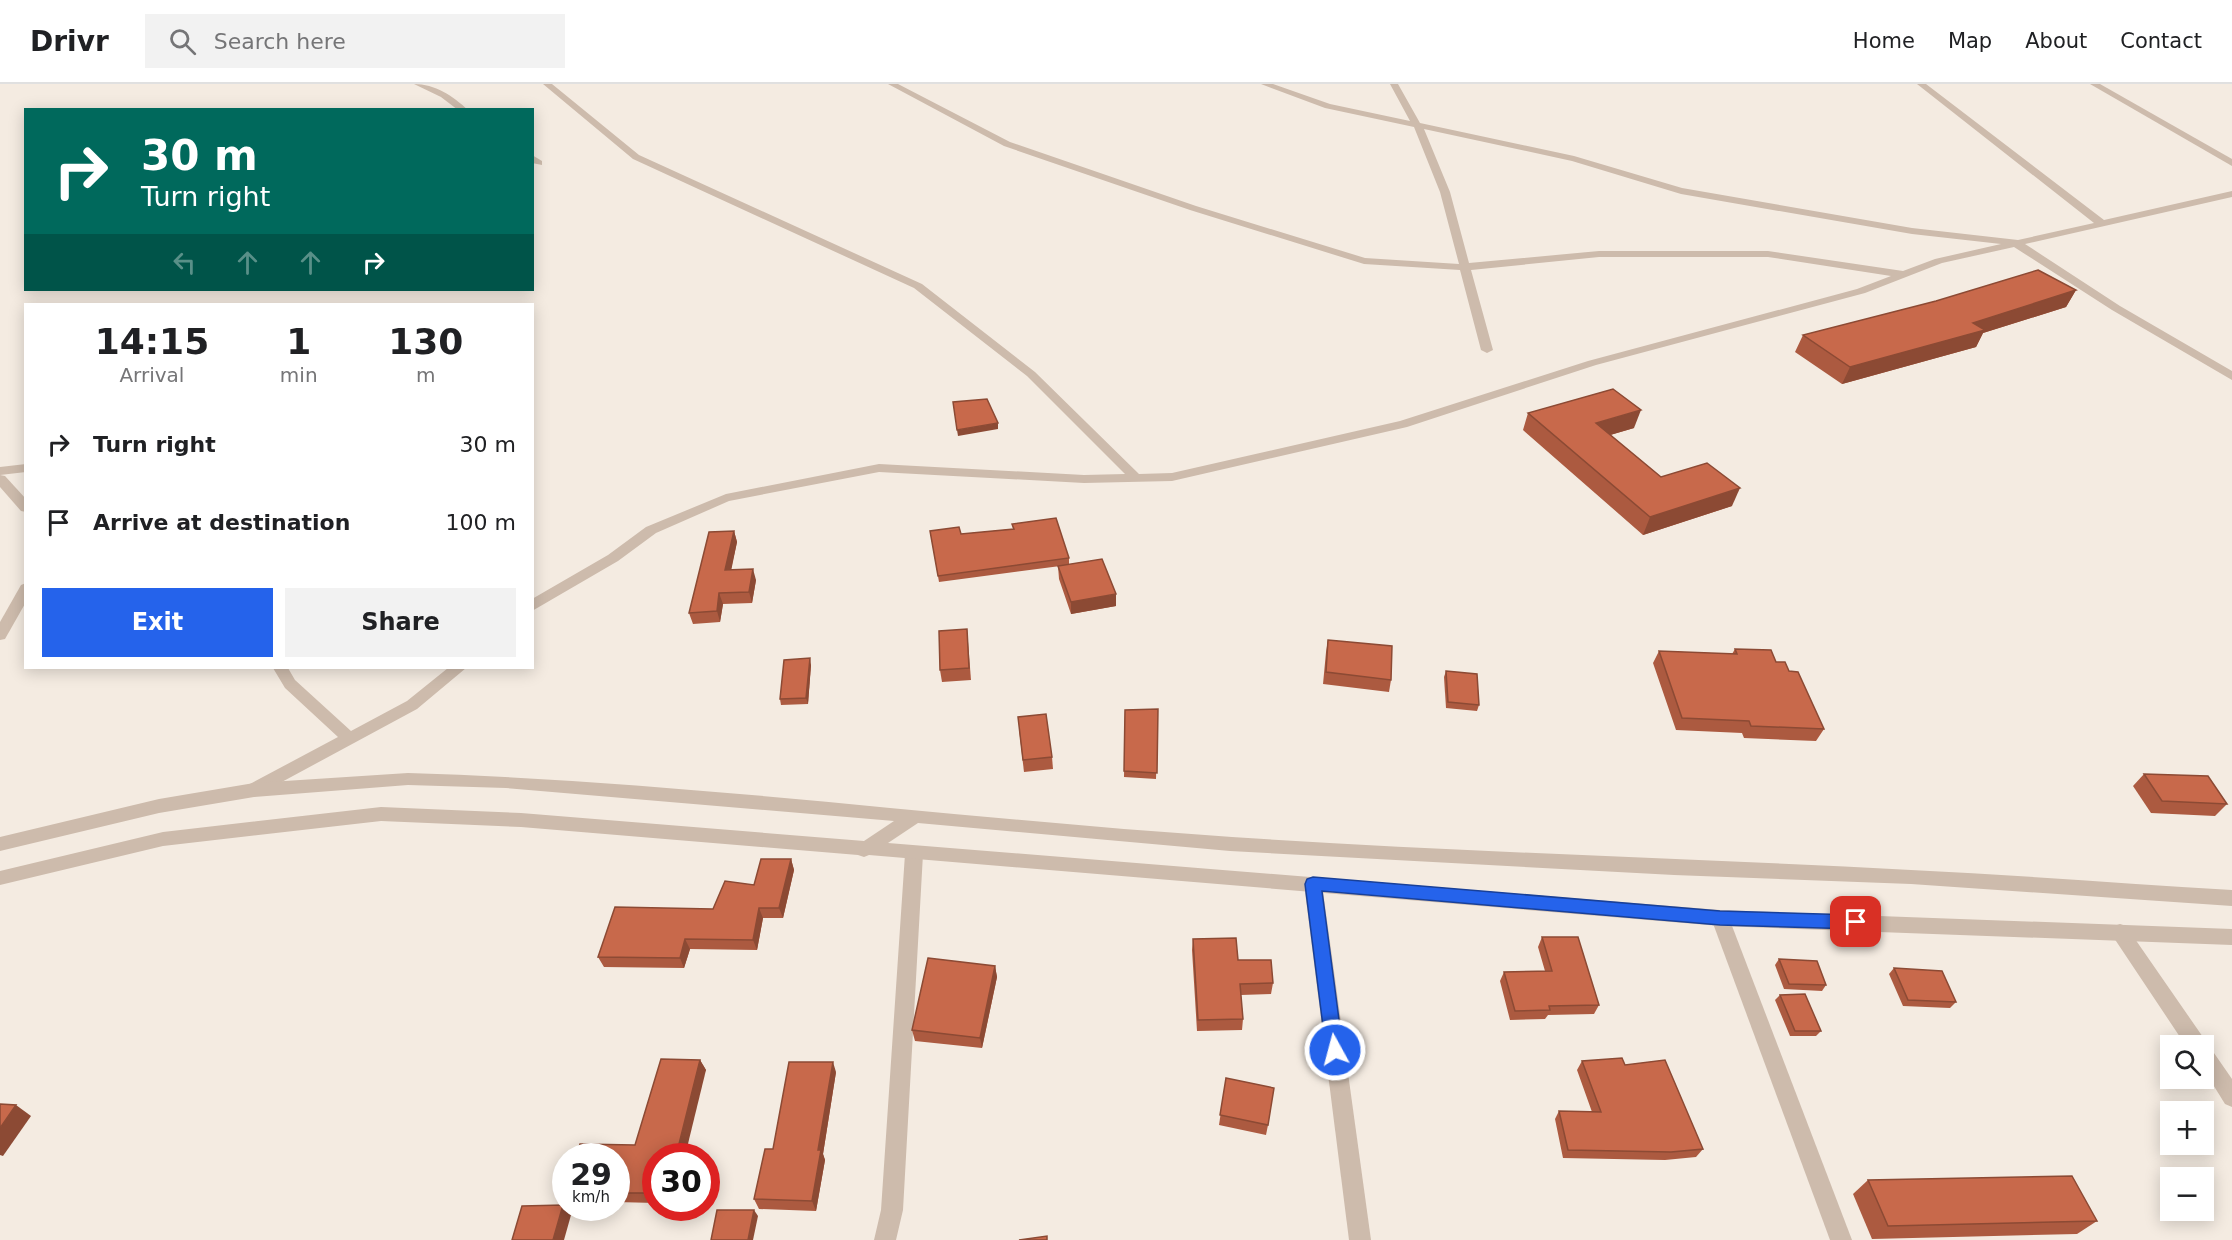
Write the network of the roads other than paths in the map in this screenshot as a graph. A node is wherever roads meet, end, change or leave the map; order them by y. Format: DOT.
graph roads {
  1 [pos="418,84"];
  2 [pos="547,84"];
  3 [pos="892,84"];
  4 [pos="1265,84"];
  5 [pos="1394,84"];
  6 [pos="1921,84"];
  7 [pos="2094,84"];
  8 [pos="462,108"];
  9 [pos="1417,126"];
  10 [pos="2232,163"];
  11 [pos="2232,194"];
  12 [pos="2102,223"];
  13 [pos="2014,242"];
  14 [pos="1465,267"];
  15 [pos="1904,275"];
  16 [pos="1486,350"];
  17 [pos="2232,376"];
  18 [pos="24,468"];
  19 [pos="0,471"];
  20 [pos="1136,478"];
  21 [pos="0,479"];
  22 [pos="24,506"];
  23 [pos="24,592"];
  24 [pos="534,605"];
  25 [pos="0,635"];
  26 [pos="282,669"];
  27 [pos="457,669"];
  28 [pos="350,739"];
  29 [pos="254,790"];
  30 [pos="917,815"];
  31 [pos="0,844"];
  32 [pos="864,850"];
  33 [pos="914,854"];
  34 [pos="0,878"];
  35 [pos="1313,884"];
  36 [pos="2232,898"];
  37 [pos="1720,918"];
  38 [pos="2120,932"];
  39 [pos="2232,937"];
  40 [pos="2190,1035"];
  41 [pos="2214,1069"];
  42 [pos="2232,1097"];
  43 [pos="885,1240"];
  44 [pos="1360,1240"];
  45 [pos="1841,1240"];
  1 -- 8 [label="street"];
  2 -- 20 [label="street"];
  3 -- 14 [label="street"];
  4 -- 9 [label="street"];
  5 -- 9 [label="street"];
  6 -- 12 [label="street"];
  7 -- 10 [label="street"];
  9 -- 13 [label="street"];
  9 -- 14 [label="street"];
  11 -- 12 [label="street"];
  12 -- 13 [label="street"];
  13 -- 15 [label="street"];
  13 -- 17 [label="street"];
  14 -- 15 [label="street"];
  14 -- 16 [label="street"];
  15 -- 20 [label="street"];
  18 -- 19 [label="street"];
  20 -- 24 [label="street"];
  21 -- 22 [label="street"];
  23 -- 25 [label="street"];
  26 -- 28 [label="street"];
  27 -- 28 [label="street"];
  28 -- 29 [label="street"];
  29 -- 30 [label="street"];
  29 -- 31 [label="street"];
  30 -- 32 [label="street"];
  30 -- 36 [label="street"];
  32 -- 33 [label="street"];
  32 -- 34 [label="street"];
  33 -- 35 [label="street"];
  33 -- 43 [label="street"];
  35 -- 37 [label="street"];
  35 -- 44 [label="street"];
  37 -- 38 [label="street"];
  37 -- 45 [label="street"];
  38 -- 39 [label="street"];
  38 -- 40 [label="street"];
  41 -- 42 [label="street"];
}
